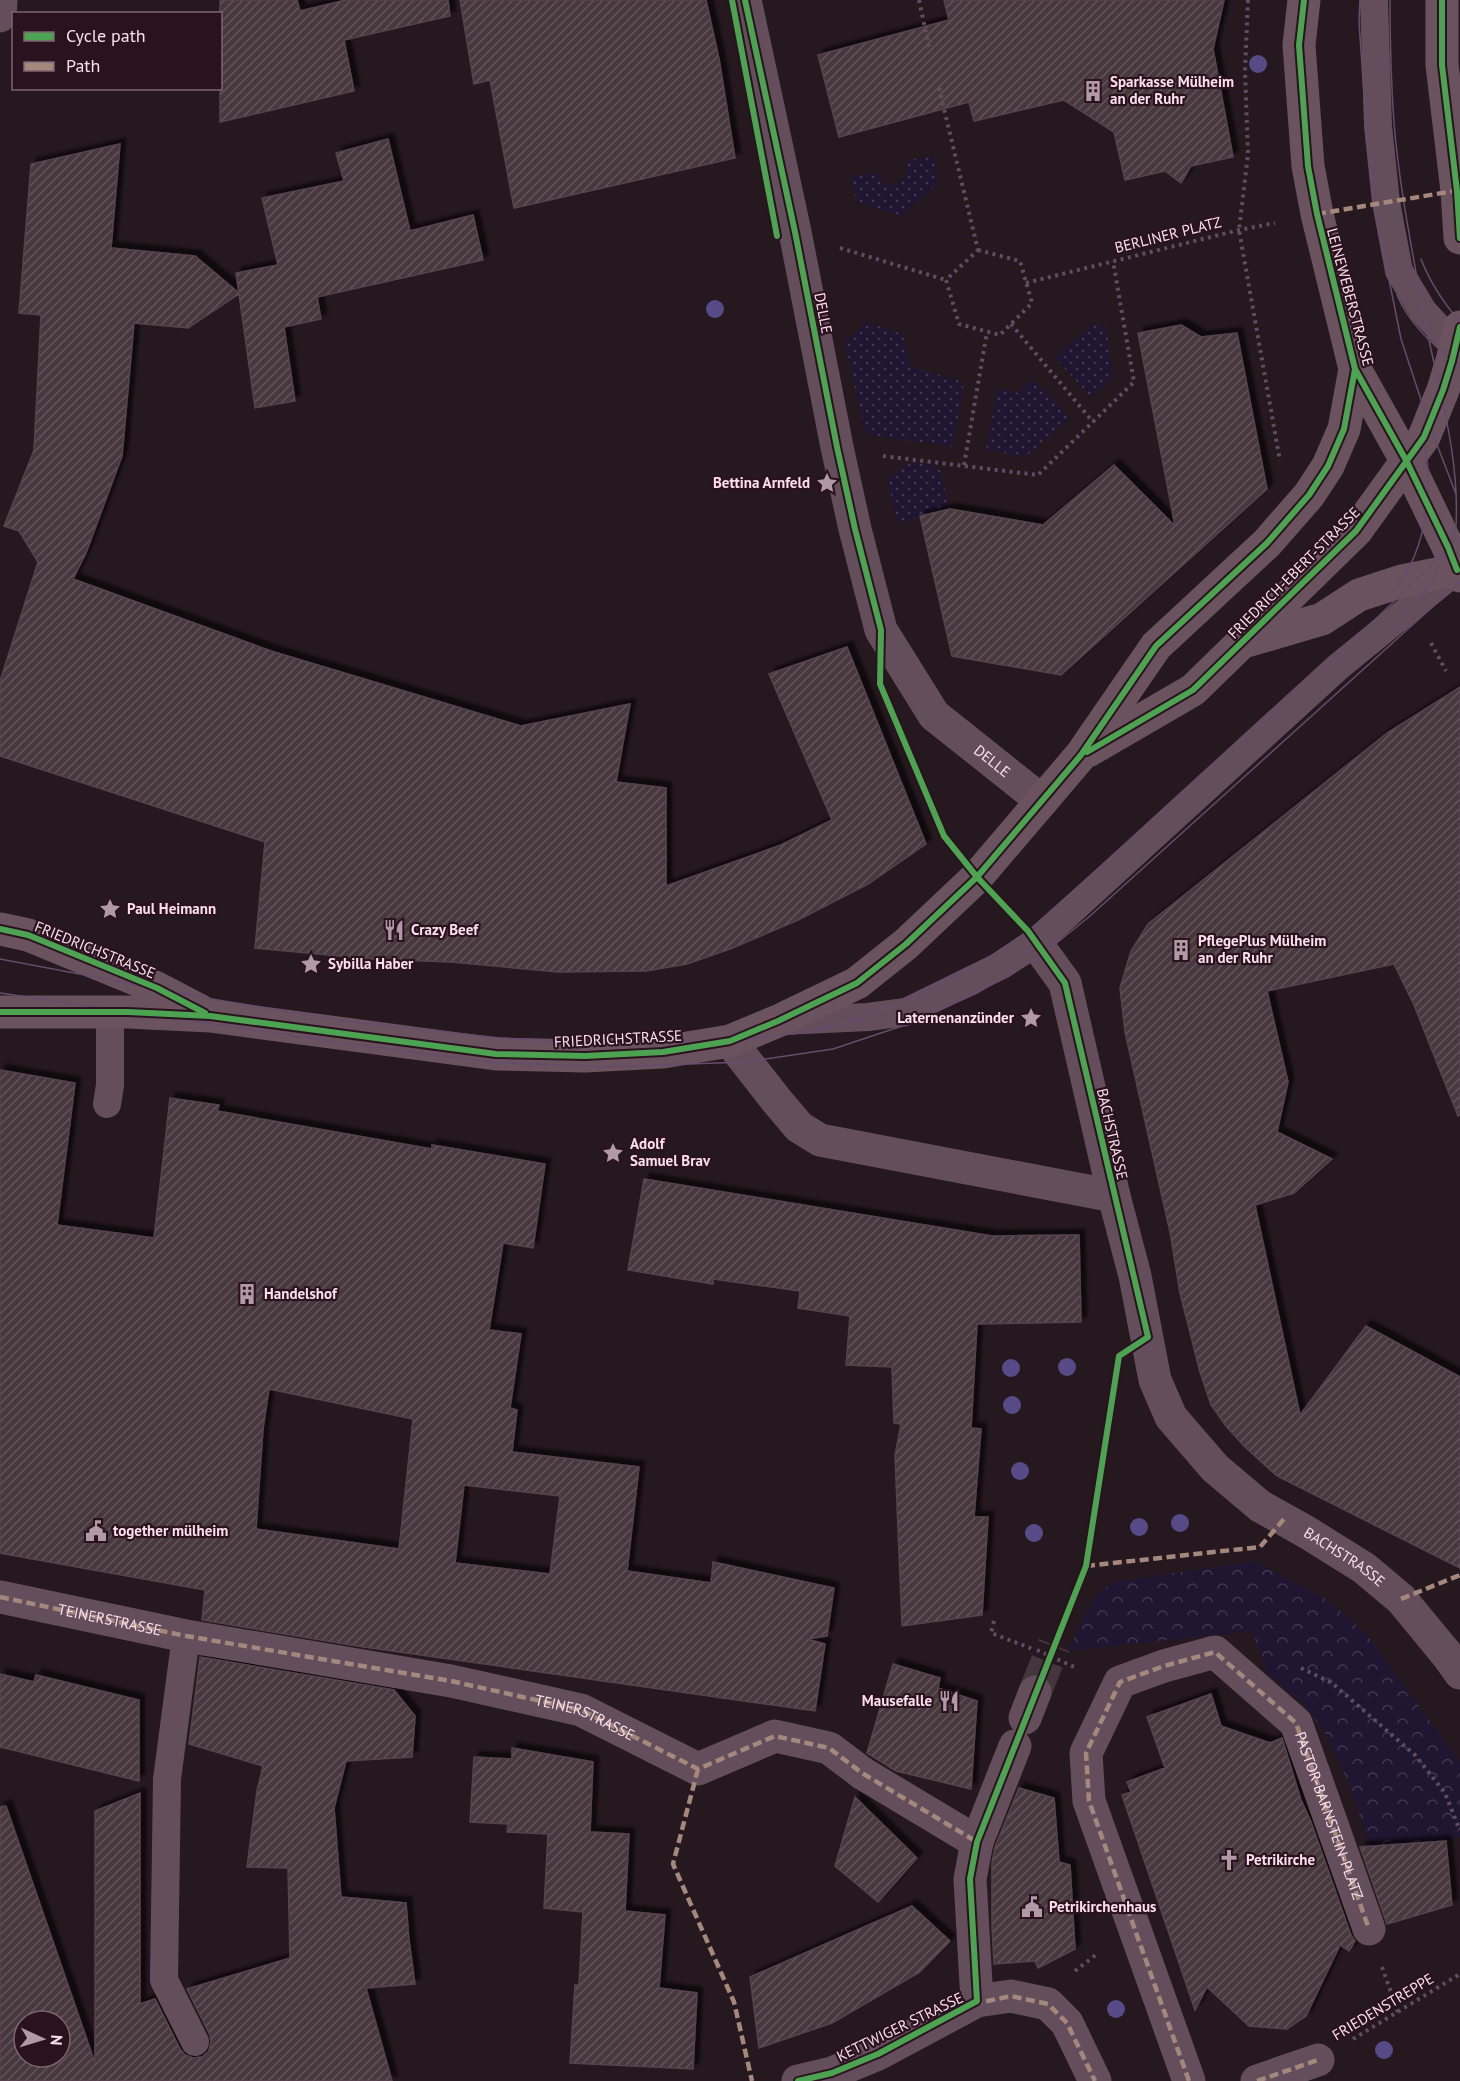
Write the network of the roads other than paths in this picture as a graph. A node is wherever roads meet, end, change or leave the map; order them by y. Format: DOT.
graph roads {
  1 [pos="1,0"];
  2 [pos="745,0"];
  3 [pos="1304,0"];
  4 [pos="1374,0"];
  5 [pos="1442,0"];
  6 [pos="0,16"];
  7 [pos="1459,190"];
  8 [pos="1460,238"];
  9 [pos="1459,342"];
  10 [pos="1355,369"];
  11 [pos="1407,462"];
  12 [pos="1459,571"];
  13 [pos="1242,643"];
  14 [pos="1081,755"];
  15 [pos="1042,801"];
  16 [pos="977,877"];
  17 [pos="0,929"];
  18 [pos="1036,943"];
  19 [pos="0,1012"];
  20 [pos="110,1012"];
  21 [pos="210,1016"];
  22 [pos="778,1021"];
  23 [pos="730,1041"];
  24 [pos="107,1104"];
  25 [pos="1114,1196"];
  26 [pos="0,1597"];
  27 [pos="186,1636"];
  28 [pos="1460,1673"];
  29 [pos="1025,1719"];
  30 [pos="977,1842"];
  31 [pos="1369,1929"];
  32 [pos="977,2001"];
  33 [pos="195,2042"];
  34 [pos="1318,2060"];
  35 [pos="798,2081"];
  36 [pos="1095,2081"];
  37 [pos="1189,2081"];
  38 [pos="1257,2081"];
  1 -- 6 [label="street"];
  2 -- 15 [label="street, DELLE"];
  3 -- 10 [label="main road, LEINEWEBERSTRASSE"];
  4 -- 9 [label="lane"];
  5 -- 7 [label="main road"];
  7 -- 8 [label="main road"];
  9 -- 11 [label="main road, FRIEDRICH-EBERT-STRASSE"];
  10 -- 11 [label="main road, LEINEWEBERSTRASSE"];
  10 -- 14 [label="main road, FRIEDRICH-EBERT-STRASSE"];
  11 -- 12 [label="main road, LEINEWEBERSTRASSE"];
  11 -- 13 [label="main road, FRIEDRICH-EBERT-STRASSE"];
  12 -- 13 [label="main road"];
  12 -- 18 [label="lane"];
  13 -- 14 [label="main road, FRIEDRICH-EBERT-STRASSE"];
  14 -- 15 [label="main road, FRIEDRICH-EBERT-STRASSE"];
  15 -- 16 [label="main road, FRIEDRICH-EBERT-STRASSE"];
  16 -- 22 [label="main road, FRIEDRICHSTRASSE"];
  17 -- 21 [label="main road, FRIEDRICHSTRASSE"];
  18 -- 22 [label="lane"];
  18 -- 25 [label="street, BACHSTRASSE"];
  19 -- 20 [label="main road, FRIEDRICHSTRASSE"];
  20 -- 21 [label="main road, FRIEDRICHSTRASSE"];
  20 -- 24 [label="lane"];
  21 -- 23 [label="main road, FRIEDRICHSTRASSE"];
  22 -- 23 [label="main road, FRIEDRICHSTRASSE"];
  23 -- 25 [label="street, BACHSTRASSE"];
  25 -- 28 [label="street, BACHSTRASSE"];
  26 -- 27 [label="street, TEINERSTRASSE"];
  27 -- 30 [label="street, TEINERSTRASSE"];
  27 -- 33 [label="lane"];
  29 -- 30 [label="street"];
  30 -- 32 [label="street"];
  31 -- 37 [label="street, PASTOR-BARNSTEIN-PLATZ"];
  32 -- 35 [label="street, KETTWIGER STRASSE"];
  32 -- 36 [label="street, KETTWIGER STRASSE"];
  34 -- 38 [label="street"];
}
